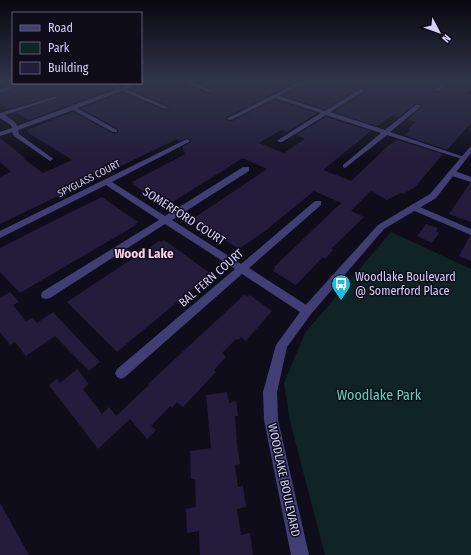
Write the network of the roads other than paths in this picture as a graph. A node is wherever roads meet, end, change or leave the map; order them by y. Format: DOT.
graph roads {
  1 [pos="22,108"];
  2 [pos="73,108"];
  3 [pos="251,108"];
  4 [pos="311,108"];
  5 [pos="334,108"];
  6 [pos="416,108"];
  7 [pos="326,113"];
  8 [pos="0,115"];
  9 [pos="229,119"];
  10 [pos="15,129"];
  11 [pos="115,131"];
  12 [pos="385,132"];
  13 [pos="0,134"];
  14 [pos="187,141"];
  15 [pos="280,141"];
  16 [pos="467,153"];
  17 [pos="50,158"];
  18 [pos="345,166"];
  19 [pos="246,169"];
  20 [pos="452,173"];
  21 [pos="471,180"];
  22 [pos="108,182"];
  23 [pos="318,203"];
  24 [pos="413,208"];
  25 [pos="166,219"];
  26 [pos="471,232"];
  27 [pos="0,235"];
  28 [pos="242,269"];
  29 [pos="46,295"];
  30 [pos="307,311"];
  31 [pos="121,373"];
  32 [pos="300,555"];
  1 -- 8 [label="street"];
  2 -- 10 [label="street"];
  2 -- 11 [label="street"];
  3 -- 9 [label="street"];
  4 -- 7 [label="street"];
  5 -- 7 [label="street"];
  6 -- 12 [label="street"];
  7 -- 12 [label="street"];
  7 -- 15 [label="street"];
  8 -- 10 [label="street"];
  10 -- 13 [label="street"];
  10 -- 17 [label="street"];
  12 -- 16 [label="street"];
  12 -- 18 [label="street"];
  14 -- 22 [label="street, SPYGLASS COURT"];
  16 -- 20 [label="street, WOODLAKE BOULEVARD"];
  19 -- 25 [label="street"];
  20 -- 21 [label="street"];
  20 -- 24 [label="street, WOODLAKE BOULEVARD"];
  22 -- 25 [label="street, SOMERFORD COURT"];
  22 -- 27 [label="street, SPYGLASS COURT"];
  23 -- 28 [label="street, BAL FERN COURT"];
  24 -- 26 [label="street"];
  24 -- 30 [label="street, WOODLAKE BOULEVARD"];
  25 -- 28 [label="street, SOMERFORD COURT"];
  25 -- 29 [label="street"];
  28 -- 30 [label="street, SOMERFORD COURT"];
  28 -- 31 [label="street, BAL FERN COURT"];
  30 -- 32 [label="street, WOODLAKE BOULEVARD"];
}
